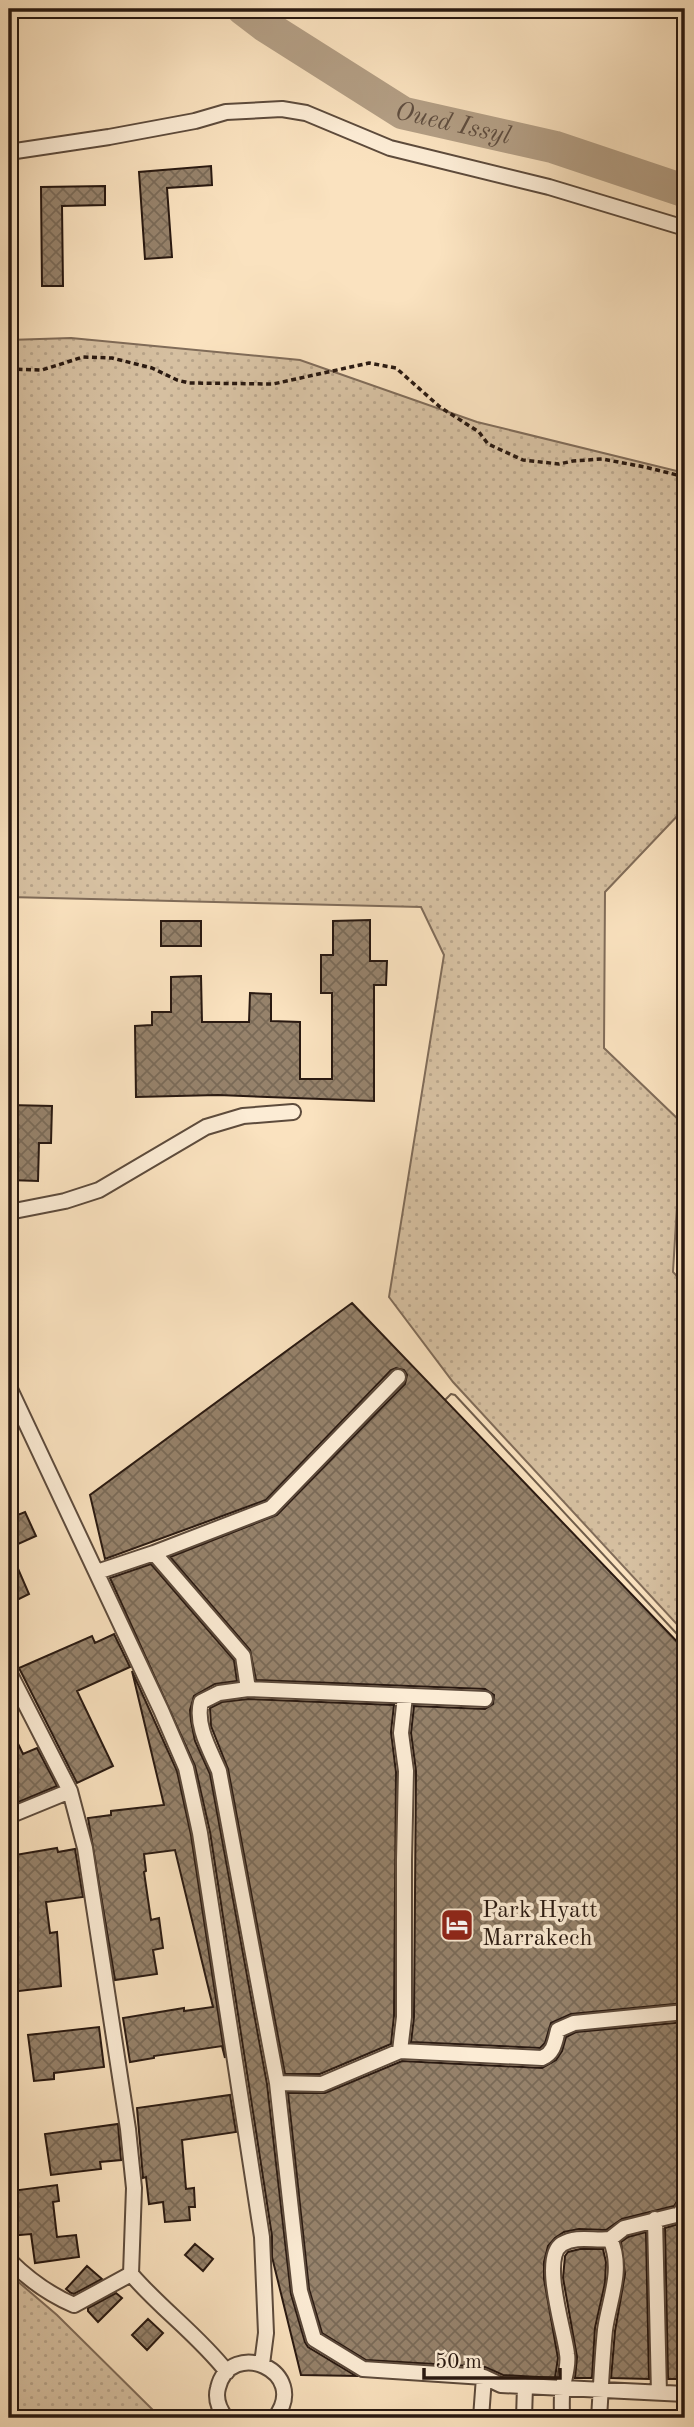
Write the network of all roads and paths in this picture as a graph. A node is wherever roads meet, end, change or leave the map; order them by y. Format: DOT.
graph roads {
  1 [pos="9,152"];
  2 [pos="685,229"];
  3 [pos="9,369"];
  4 [pos="685,477"];
  5 [pos="293,1112"];
  6 [pos="9,1212"];
  7 [pos="398,1377"];
  8 [pos="9,1387"];
  9 [pos="153,1553"];
  10 [pos="97,1572"];
  11 [pos="9,1672"];
  12 [pos="248,1689"];
  13 [pos="405,1696"];
  14 [pos="485,1699"];
  15 [pos="70,1791"];
  16 [pos="9,1816"];
  17 [pos="685,2012"];
  18 [pos="400,2051"];
  19 [pos="276,2083"];
  20 [pos="685,2205"];
  21 [pos="655,2219"];
  22 [pos="610,2239"];
  23 [pos="9,2260"];
  24 [pos="131,2274"];
  25 [pos="262,2364"];
  26 [pos="227,2372"];
  27 [pos="484,2377"];
  28 [pos="525,2386"];
  29 [pos="562,2388"];
  30 [pos="601,2390"];
  31 [pos="659,2393"];
  32 [pos="685,2394"];
  33 [pos="226,2418"];
  34 [pos="275,2418"];
  35 [pos="481,2418"];
  36 [pos="524,2418"];
  37 [pos="562,2418"];
  38 [pos="599,2418"];
  1 -- 2 [label="street"];
  3 -- 4 [label="path"];
  5 -- 6 [label="street"];
  7 -- 9 [label="street"];
  8 -- 10 [label="street"];
  9 -- 10 [label="street"];
  9 -- 12 [label="street"];
  10 -- 25 [label="street"];
  11 -- 15 [label="street"];
  12 -- 13 [label="street"];
  12 -- 19 [label="street"];
  13 -- 14 [label="street"];
  13 -- 18 [label="street"];
  15 -- 16 [label="street"];
  15 -- 24 [label="street"];
  17 -- 18 [label="street"];
  18 -- 19 [label="street"];
  19 -- 27 [label="street"];
  20 -- 21 [label="street"];
  21 -- 22 [label="street"];
  21 -- 31 [label="street"];
  22 -- 29 [label="street"];
  22 -- 30 [label="street"];
  23 -- 24 [label="street"];
  24 -- 26 [label="street"];
  25 -- 26 [label="street"];
  25 -- 34 [label="street"];
  26 -- 33 [label="street"];
  27 -- 28 [label="street"];
  27 -- 35 [label="street"];
  28 -- 29 [label="street"];
  28 -- 36 [label="street"];
  29 -- 30 [label="street"];
  29 -- 37 [label="street"];
  30 -- 31 [label="street"];
  30 -- 38 [label="street"];
  31 -- 32 [label="street"];
}
